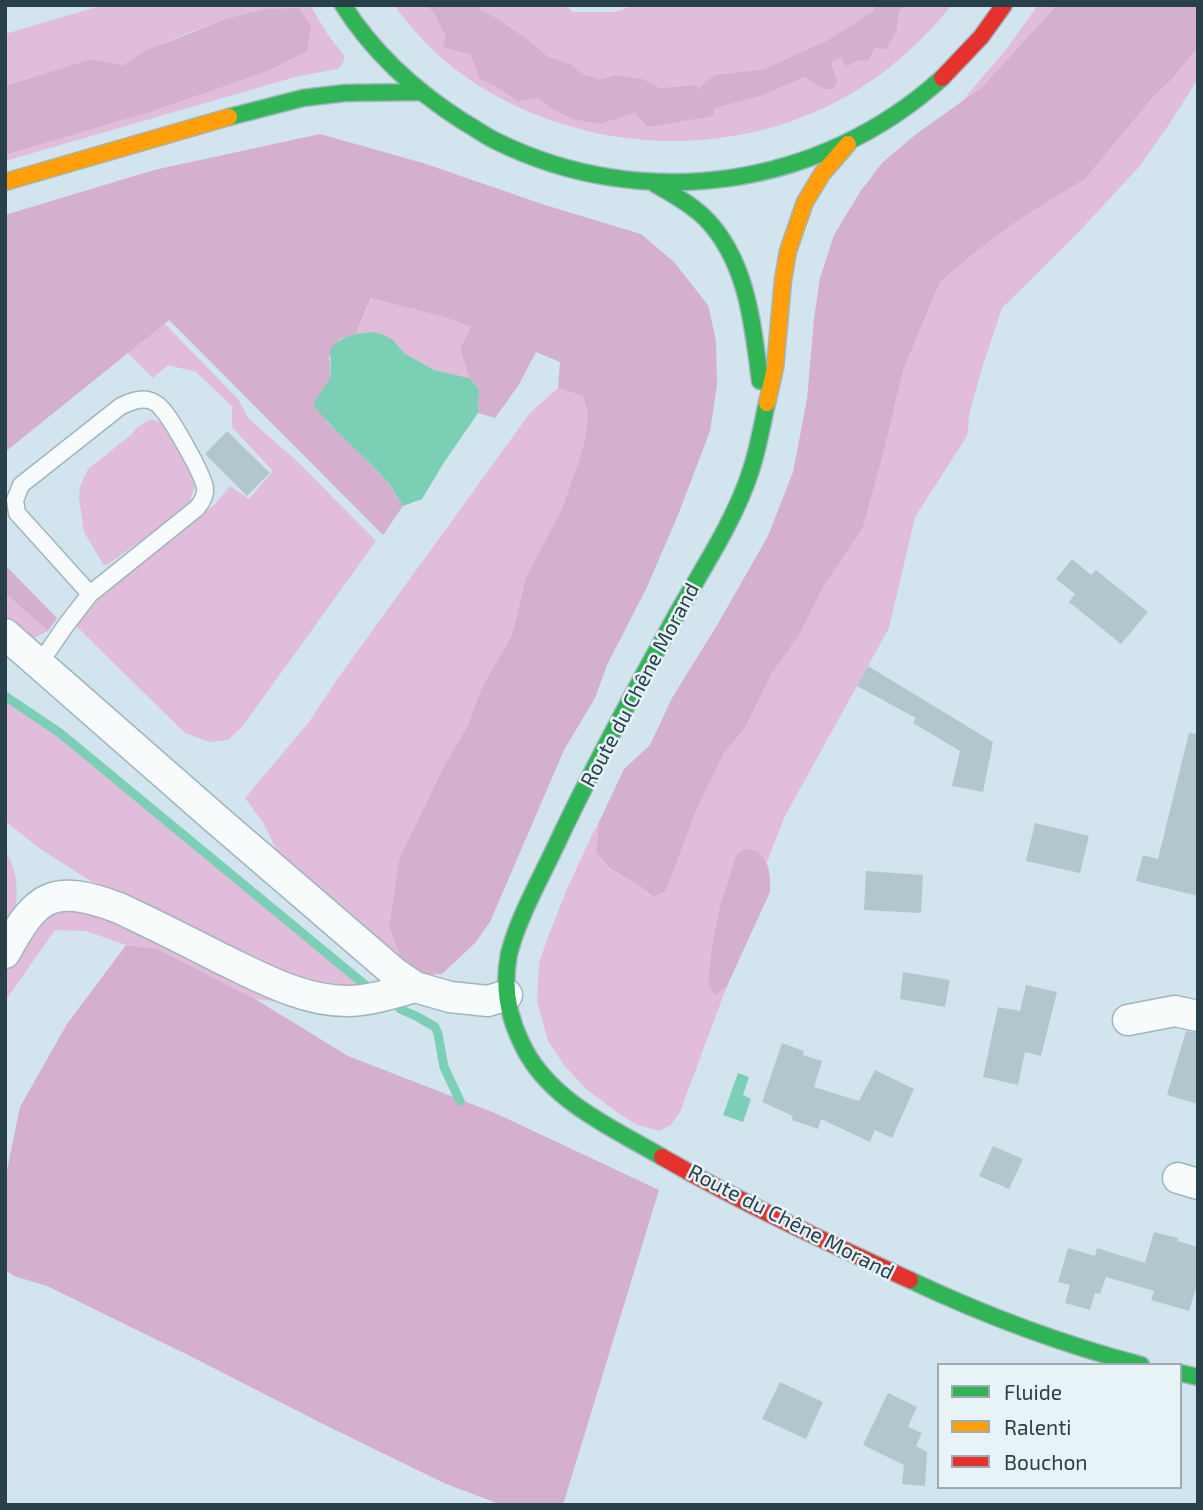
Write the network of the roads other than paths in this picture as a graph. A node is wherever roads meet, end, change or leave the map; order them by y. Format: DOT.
graph roads {
  1 [pos="343,5"];
  2 [pos="1004,5"];
  3 [pos="420,92"];
  4 [pos="848,144"];
  5 [pos="5,182"];
  6 [pos="656,184"];
  7 [pos="765,416"];
  8 [pos="90,594"];
  9 [pos="5,634"];
  10 [pos="40,663"];
  11 [pos="5,953"];
  12 [pos="415,986"];
  13 [pos="507,995"];
  14 [pos="1198,1016"];
  15 [pos="1128,1020"];
  16 [pos="1133,1363"];
  1 -- 3 [label="main road"];
  2 -- 4 [label="main road"];
  3 -- 5 [label="main road"];
  3 -- 6 [label="main road"];
  4 -- 6 [label="main road"];
  4 -- 7 [label="main road, Route du Chêne Morand"];
  6 -- 7 [label="main road, Route du Chêne Morand"];
  7 -- 13 [label="main road, Route du Chêne Morand"];
  8 -- 8 [label="lane"];
  8 -- 10 [label="lane"];
  9 -- 10 [label="street"];
  10 -- 12 [label="street"];
  11 -- 12 [label="street"];
  12 -- 13 [label="street"];
  13 -- 16 [label="main road, Route du Chêne Morand"];
  14 -- 15 [label="street"];
}
